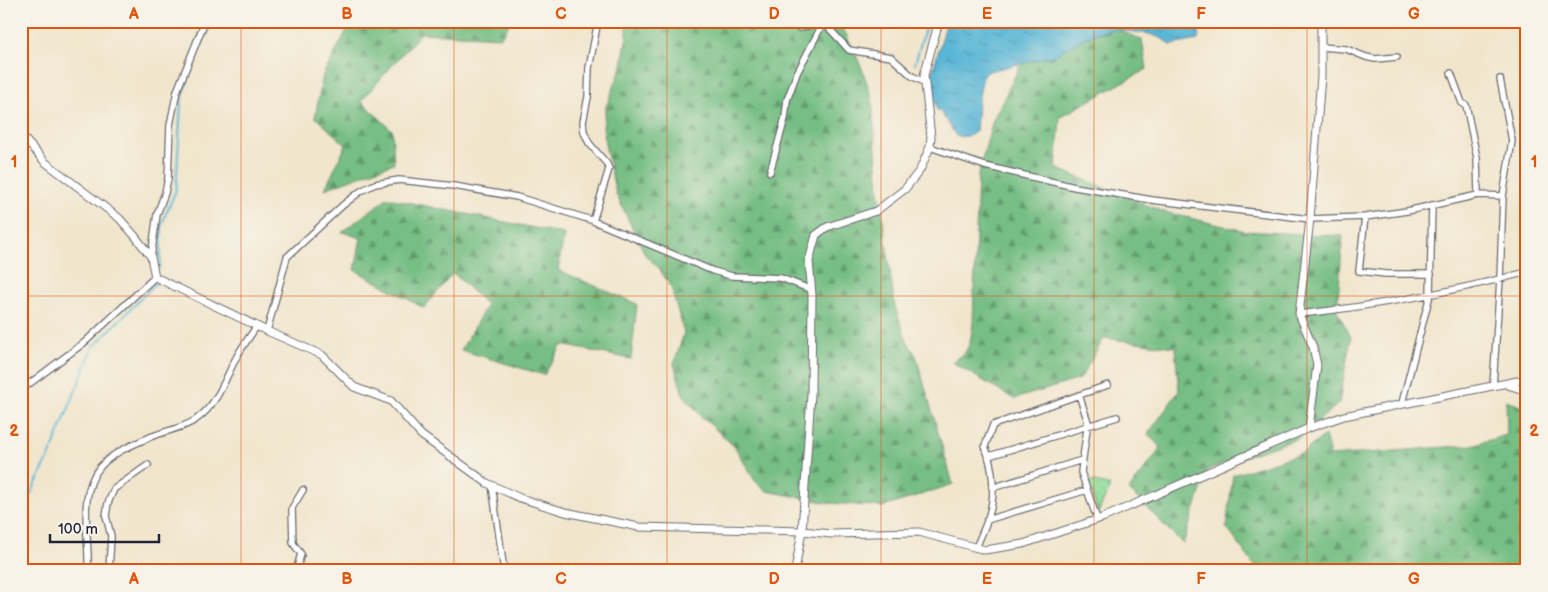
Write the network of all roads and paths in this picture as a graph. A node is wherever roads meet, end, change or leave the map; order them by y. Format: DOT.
graph roads {
  1 [pos="205,21"];
  2 [pos="598,21"];
  3 [pos="788,21"];
  4 [pos="939,21"];
  5 [pos="1321,21"];
  6 [pos="822,25"];
  7 [pos="1321,47"];
  8 [pos="1397,57"];
  9 [pos="1451,73"];
  10 [pos="1500,79"];
  11 [pos="924,82"];
  12 [pos="21,134"];
  13 [pos="930,147"];
  14 [pos="770,172"];
  15 [pos="1478,196"];
  16 [pos="1502,196"];
  17 [pos="1432,205"];
  18 [pos="1365,217"];
  19 [pos="1310,218"];
  20 [pos="593,221"];
  21 [pos="151,257"];
  22 [pos="1527,272"];
  23 [pos="1431,274"];
  24 [pos="155,277"];
  25 [pos="1500,279"];
  26 [pos="812,290"];
  27 [pos="1430,295"];
  28 [pos="1299,314"];
  29 [pos="257,326"];
  30 [pos="267,331"];
  31 [pos="1527,380"];
  32 [pos="1507,384"];
  33 [pos="1108,385"];
  34 [pos="1493,386"];
  35 [pos="21,390"];
  36 [pos="1527,391"];
  37 [pos="1079,395"];
  38 [pos="1402,403"];
  39 [pos="1118,417"];
  40 [pos="1087,426"];
  41 [pos="1309,428"];
  42 [pos="989,456"];
  43 [pos="1082,460"];
  44 [pos="148,465"];
  45 [pos="492,486"];
  46 [pos="992,488"];
  47 [pos="303,490"];
  48 [pos="1087,490"];
  49 [pos="1096,519"];
  50 [pos="988,520"];
  51 [pos="802,531"];
  52 [pos="976,548"];
  53 [pos="88,571"];
  54 [pos="109,571"];
  55 [pos="296,571"];
  56 [pos="504,571"];
  57 [pos="795,571"];
  1 -- 21 [label="street"];
  2 -- 20 [label="street"];
  3 -- 6 [label="street"];
  4 -- 11 [label="street"];
  5 -- 7 [label="street"];
  6 -- 11 [label="street"];
  6 -- 14 [label="street"];
  7 -- 8 [label="street"];
  7 -- 19 [label="street"];
  9 -- 15 [label="street"];
  10 -- 16 [label="street"];
  11 -- 13 [label="street"];
  12 -- 21 [label="street"];
  13 -- 19 [label="street"];
  13 -- 26 [label="street"];
  15 -- 16 [label="street"];
  15 -- 17 [label="street"];
  16 -- 25 [label="street"];
  17 -- 18 [label="street"];
  17 -- 23 [label="street"];
  18 -- 19 [label="street"];
  18 -- 23 [label="street"];
  19 -- 28 [label="street"];
  20 -- 26 [label="street"];
  20 -- 30 [label="street"];
  21 -- 24 [label="street"];
  22 -- 25 [label="street"];
  23 -- 27 [label="street"];
  24 -- 29 [label="street"];
  24 -- 35 [label="street"];
  25 -- 27 [label="street"];
  25 -- 34 [label="street"];
  26 -- 51 [label="street"];
  27 -- 28 [label="street"];
  27 -- 38 [label="street"];
  28 -- 41 [label="street"];
  29 -- 30 [label="street"];
  29 -- 53 [label="street"];
  30 -- 45 [label="street"];
  31 -- 32 [label="street"];
  32 -- 34 [label="street"];
  32 -- 36 [label="street"];
  33 -- 37 [label="street"];
  34 -- 38 [label="street"];
  37 -- 40 [label="street"];
  37 -- 42 [label="street"];
  38 -- 41 [label="street"];
  39 -- 40 [label="street"];
  40 -- 42 [label="street"];
  40 -- 43 [label="street"];
  41 -- 49 [label="street"];
  42 -- 46 [label="street"];
  43 -- 46 [label="street"];
  43 -- 48 [label="street"];
  44 -- 54 [label="street"];
  45 -- 51 [label="street"];
  45 -- 56 [label="street"];
  46 -- 50 [label="street"];
  47 -- 55 [label="street"];
  48 -- 49 [label="street"];
  48 -- 50 [label="street"];
  49 -- 52 [label="street"];
  50 -- 52 [label="street"];
  51 -- 52 [label="street"];
  51 -- 57 [label="street"];
}
